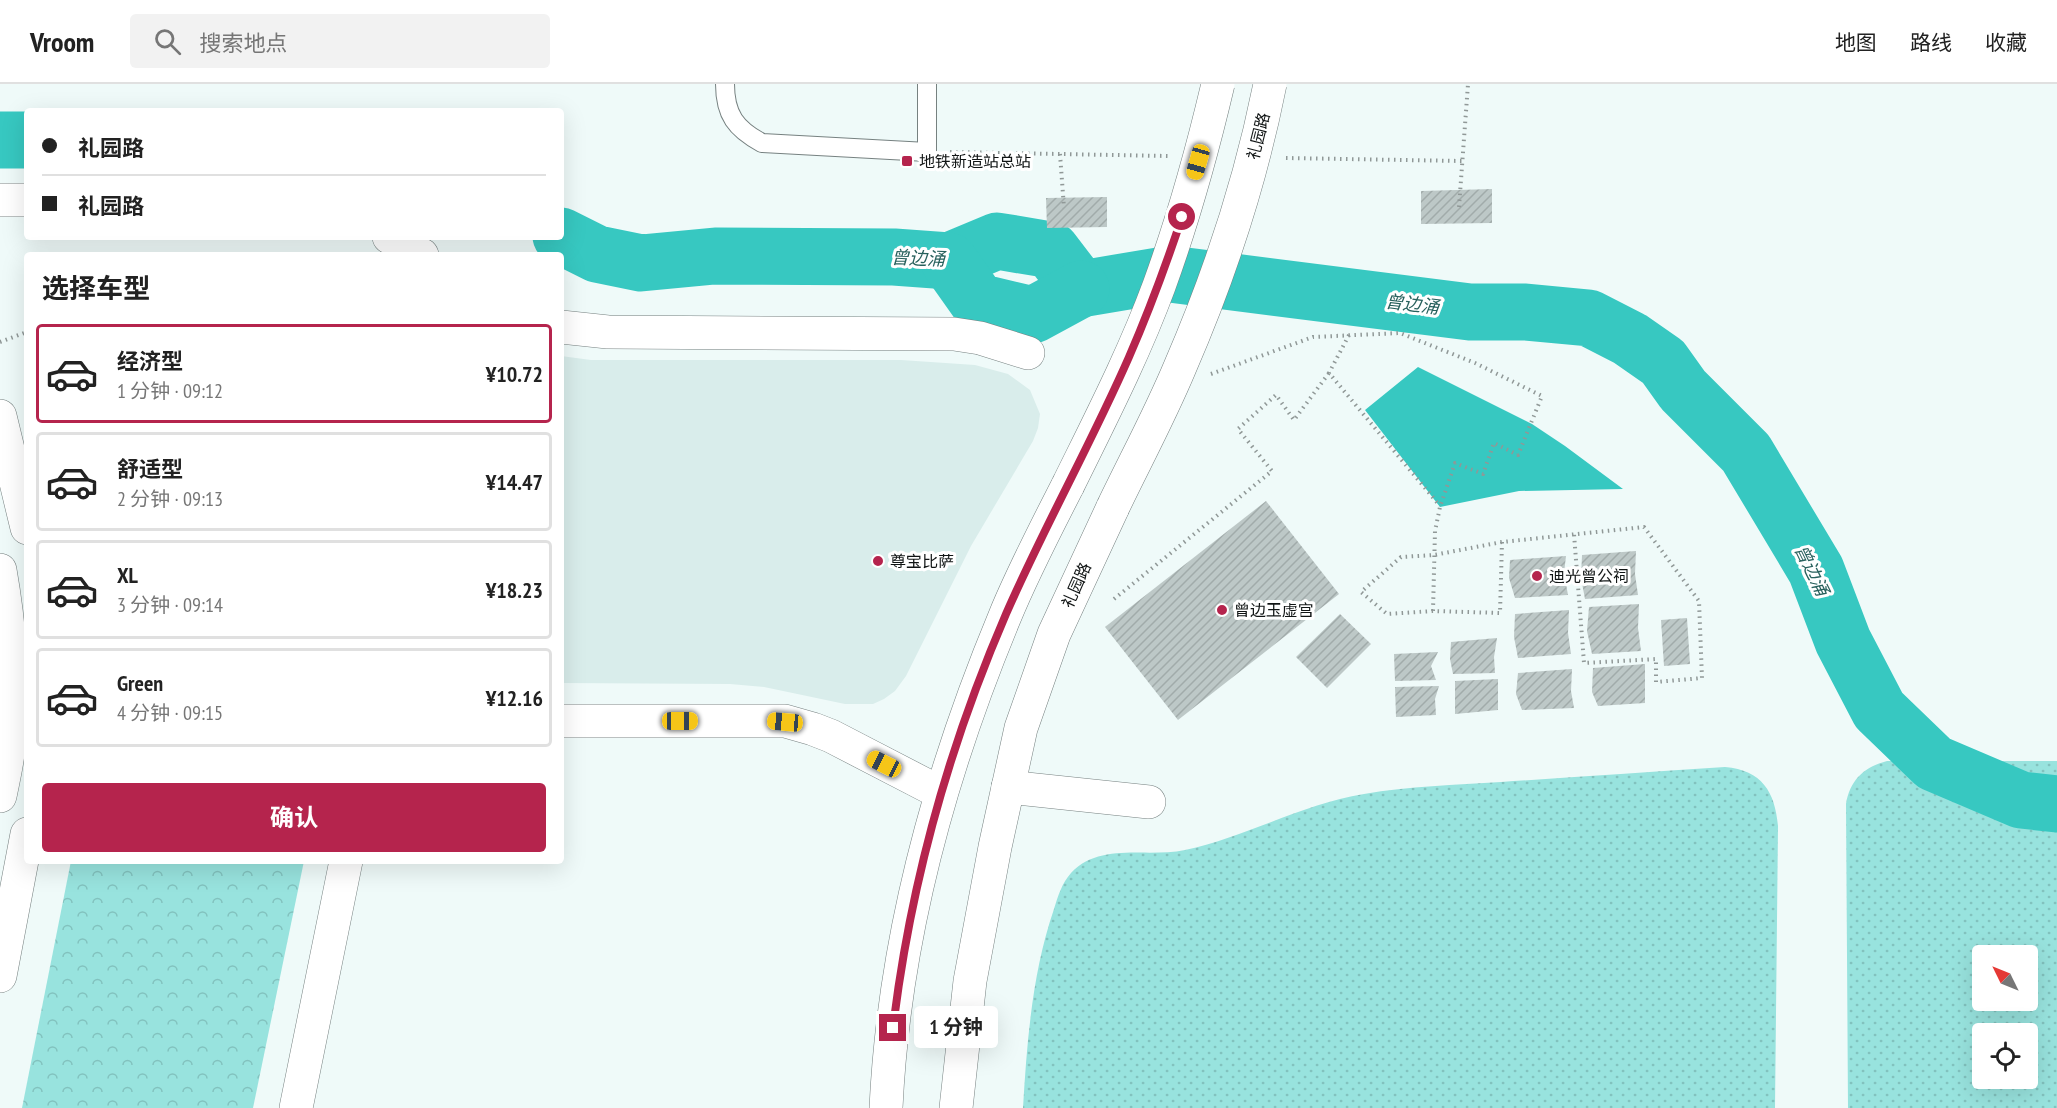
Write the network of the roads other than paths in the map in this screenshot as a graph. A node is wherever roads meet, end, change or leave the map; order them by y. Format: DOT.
graph roads {
  1 [pos="725,84"];
  2 [pos="927,84"];
  3 [pos="1218,84"];
  4 [pos="1270,84"];
  5 [pos="0,200"];
  6 [pos="24,200"];
  7 [pos="394,240"];
  8 [pos="416,252"];
  9 [pos="564,327"];
  10 [pos="1028,353"];
  11 [pos="0,416"];
  12 [pos="24,516"];
  13 [pos="0,570"];
  14 [pos="564,721"];
  15 [pos="13,722"];
  16 [pos="1008,787"];
  17 [pos="941,793"];
  18 [pos="0,796"];
  19 [pos="1149,802"];
  20 [pos="24,850"];
  21 [pos="345,864"];
  22 [pos="0,976"];
  23 [pos="296,1108"];
  24 [pos="886,1108"];
  25 [pos="956,1108"];
  1 -- 2 [label="lane"];
  3 -- 17 [label="street, bridge"];
  4 -- 16 [label="street, 礼园路, bridge"];
  5 -- 6 [label="street"];
  7 -- 8 [label="street"];
  9 -- 10 [label="street"];
  11 -- 12 [label="street"];
  13 -- 15 [label="street"];
  14 -- 17 [label="street"];
  15 -- 18 [label="street"];
  16 -- 19 [label="street"];
  16 -- 25 [label="street, 礼园路"];
  17 -- 24 [label="street"];
  20 -- 22 [label="street"];
  21 -- 23 [label="street"];
}
